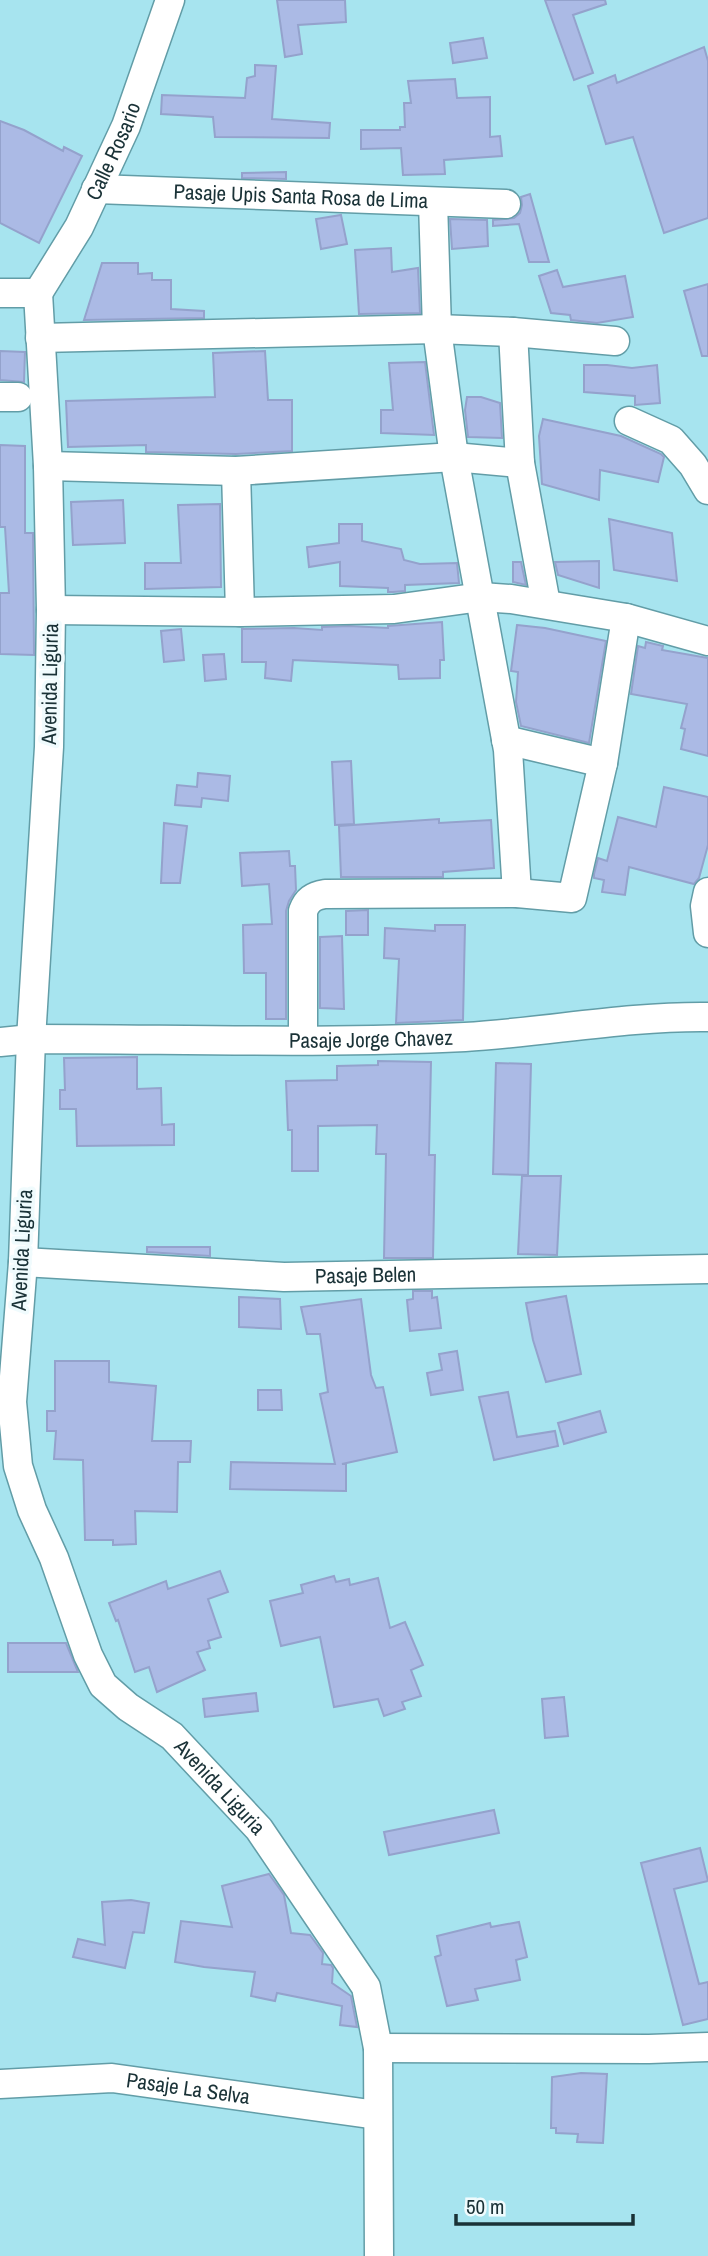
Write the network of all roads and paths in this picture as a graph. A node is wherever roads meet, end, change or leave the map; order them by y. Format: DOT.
graph roads {
  1 [pos="170,0"];
  2 [pos="96,189"];
  3 [pos="433,202"];
  4 [pos="506,204"];
  5 [pos="0,293"];
  6 [pos="38,293"];
  7 [pos="437,329"];
  8 [pos="513,332"];
  9 [pos="40,338"];
  10 [pos="615,341"];
  11 [pos="629,421"];
  12 [pos="454,457"];
  13 [pos="520,463"];
  14 [pos="48,466"];
  15 [pos="236,471"];
  16 [pos="708,490"];
  17 [pos="481,597"];
  18 [pos="546,604"];
  19 [pos="51,610"];
  20 [pos="240,612"];
  21 [pos="626,618"];
  22 [pos="708,641"];
  23 [pos="506,740"];
  24 [pos="603,764"];
  25 [pos="517,892"];
  26 [pos="708,1017"];
  27 [pos="31,1039"];
  28 [pos="303,1040"];
  29 [pos="0,1042"];
  30 [pos="23,1262"];
  31 [pos="708,1269"];
  32 [pos="708,2047"];
  33 [pos="378,2048"];
  34 [pos="0,2084"];
  35 [pos="377,2115"];
  36 [pos="379,2256"];
  1 -- 2 [label="street, Calle Rosario"];
  2 -- 3 [label="street, Pasaje Upis Santa Rosa de Lima"];
  2 -- 6 [label="street, Calle Rosario"];
  3 -- 4 [label="street, Pasaje Upis Santa Rosa de Lima"];
  3 -- 7 [label="street"];
  5 -- 6 [label="street"];
  6 -- 9 [label="street, Avenida Liguria"];
  7 -- 8 [label="street"];
  7 -- 9 [label="street"];
  7 -- 12 [label="street"];
  8 -- 10 [label="street"];
  8 -- 13 [label="street"];
  9 -- 14 [label="street, Avenida Liguria"];
  11 -- 16 [label="street"];
  12 -- 13 [label="street"];
  12 -- 15 [label="street"];
  12 -- 17 [label="street"];
  13 -- 18 [label="street"];
  14 -- 15 [label="street"];
  14 -- 19 [label="street, Avenida Liguria"];
  15 -- 20 [label="street"];
  17 -- 18 [label="street"];
  17 -- 20 [label="street"];
  17 -- 23 [label="street"];
  18 -- 21 [label="street"];
  19 -- 20 [label="street"];
  19 -- 27 [label="street, Avenida Liguria"];
  21 -- 22 [label="street"];
  21 -- 24 [label="street"];
  23 -- 24 [label="street"];
  23 -- 25 [label="street"];
  24 -- 25 [label="street"];
  25 -- 28 [label="street"];
  26 -- 28 [label="street, Pasaje Jorge Chavez"];
  27 -- 28 [label="street, Pasaje Jorge Chavez"];
  27 -- 29 [label="street, Pasaje Jorge Chavez"];
  27 -- 30 [label="street, Avenida Liguria"];
  30 -- 31 [label="street, Pasaje Belen"];
  30 -- 33 [label="street, Avenida Liguria"];
  32 -- 33 [label="street"];
  33 -- 35 [label="street, Avenida Liguria"];
  34 -- 35 [label="street, Pasaje La Selva"];
  35 -- 36 [label="street, Avenida Liguria"];
}
